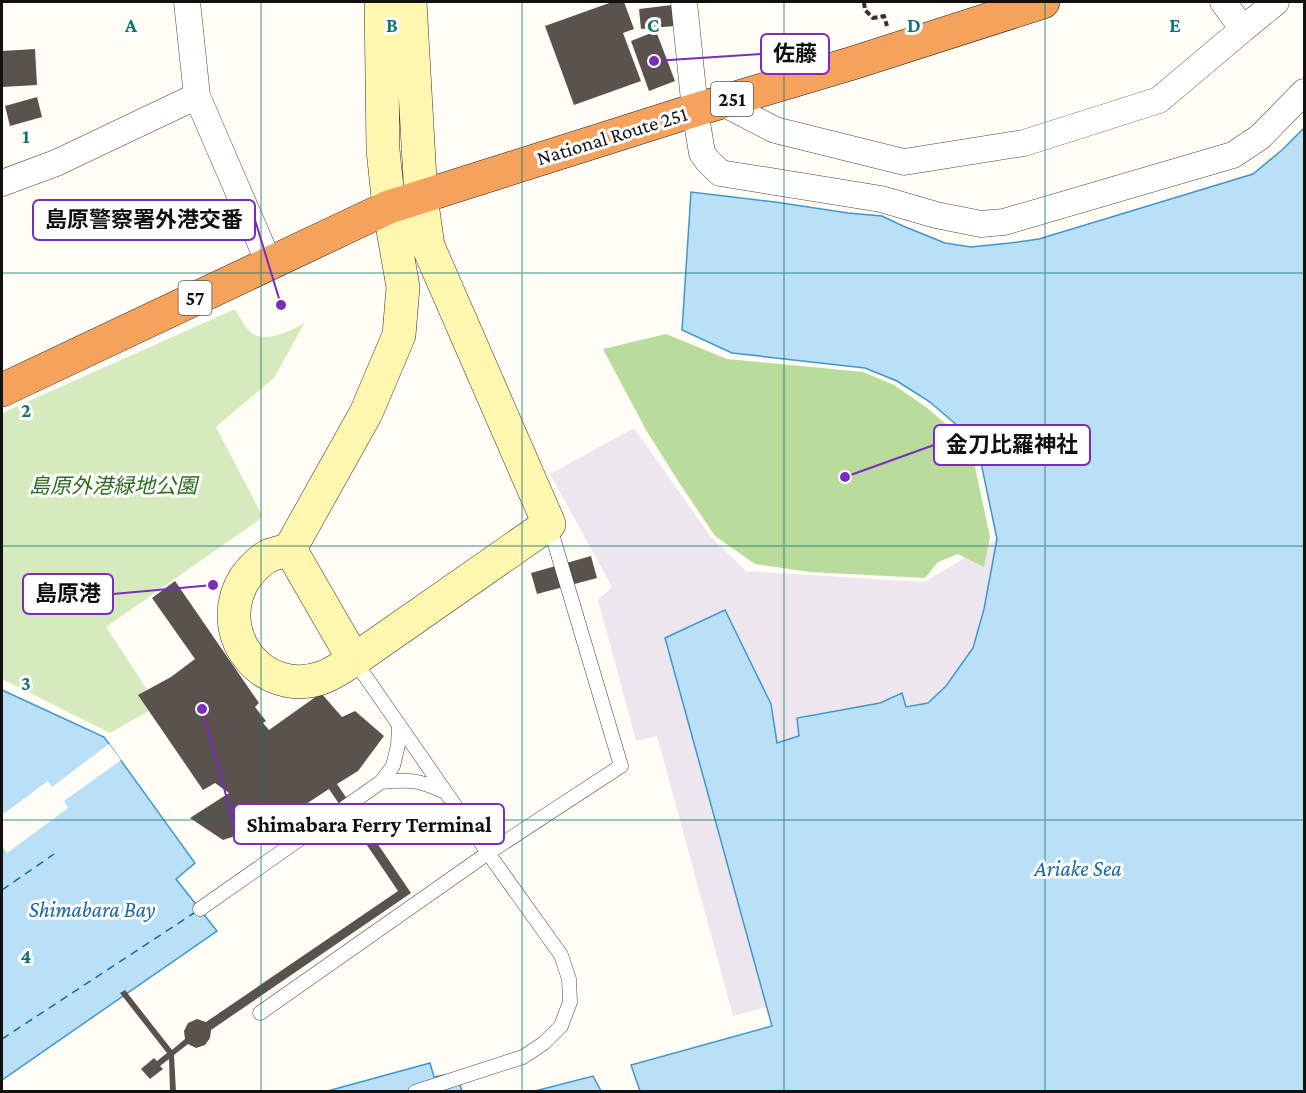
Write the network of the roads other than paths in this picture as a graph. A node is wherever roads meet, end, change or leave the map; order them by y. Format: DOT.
graph roads {
  1 [pos="187,2"];
  2 [pos="381,2"];
  3 [pos="410,2"];
  4 [pos="684,2"];
  5 [pos="1043,2"];
  6 [pos="1223,2"];
  7 [pos="1276,2"];
  8 [pos="1243,28"];
  9 [pos="1305,92"];
  10 [pos="197,96"];
  11 [pos="708,106"];
  12 [pos="2,183"];
  13 [pos="421,196"];
  14 [pos="389,207"];
  15 [pos="269,263"];
  16 [pos="2,390"];
  17 [pos="549,524"];
  18 [pos="290,549"];
  19 [pos="354,660"];
  20 [pos="399,725"];
  21 [pos="381,782"];
  22 [pos="445,792"];
  23 [pos="488,853"];
  24 [pos="200,909"];
  25 [pos="260,1013"];
  26 [pos="415,1092"];
  1 -- 10 [label="street"];
  2 -- 14 [label="street"];
  3 -- 13 [label="street"];
  4 -- 11 [label="street"];
  5 -- 11 [label="highway, National Route 251 / 251"];
  6 -- 8 [label="street"];
  7 -- 8 [label="street"];
  8 -- 11 [label="street"];
  9 -- 11 [label="street"];
  10 -- 12 [label="street"];
  10 -- 15 [label="street"];
  11 -- 13 [label="highway, National Route 251 / 251"];
  13 -- 14 [label="highway, 57"];
  13 -- 17 [label="street"];
  14 -- 15 [label="highway, 57"];
  14 -- 18 [label="street"];
  15 -- 16 [label="highway, 57"];
  17 -- 19 [label="street"];
  17 -- 23 [label="lane"];
  18 -- 19 [label="street"];
  18 -- 19 [label="street"];
  19 -- 20 [label="lane"];
  20 -- 21 [label="lane"];
  20 -- 22 [label="lane"];
  21 -- 22 [label="lane"];
  21 -- 24 [label="lane"];
  22 -- 23 [label="lane"];
  23 -- 25 [label="lane"];
  23 -- 26 [label="lane"];
}
